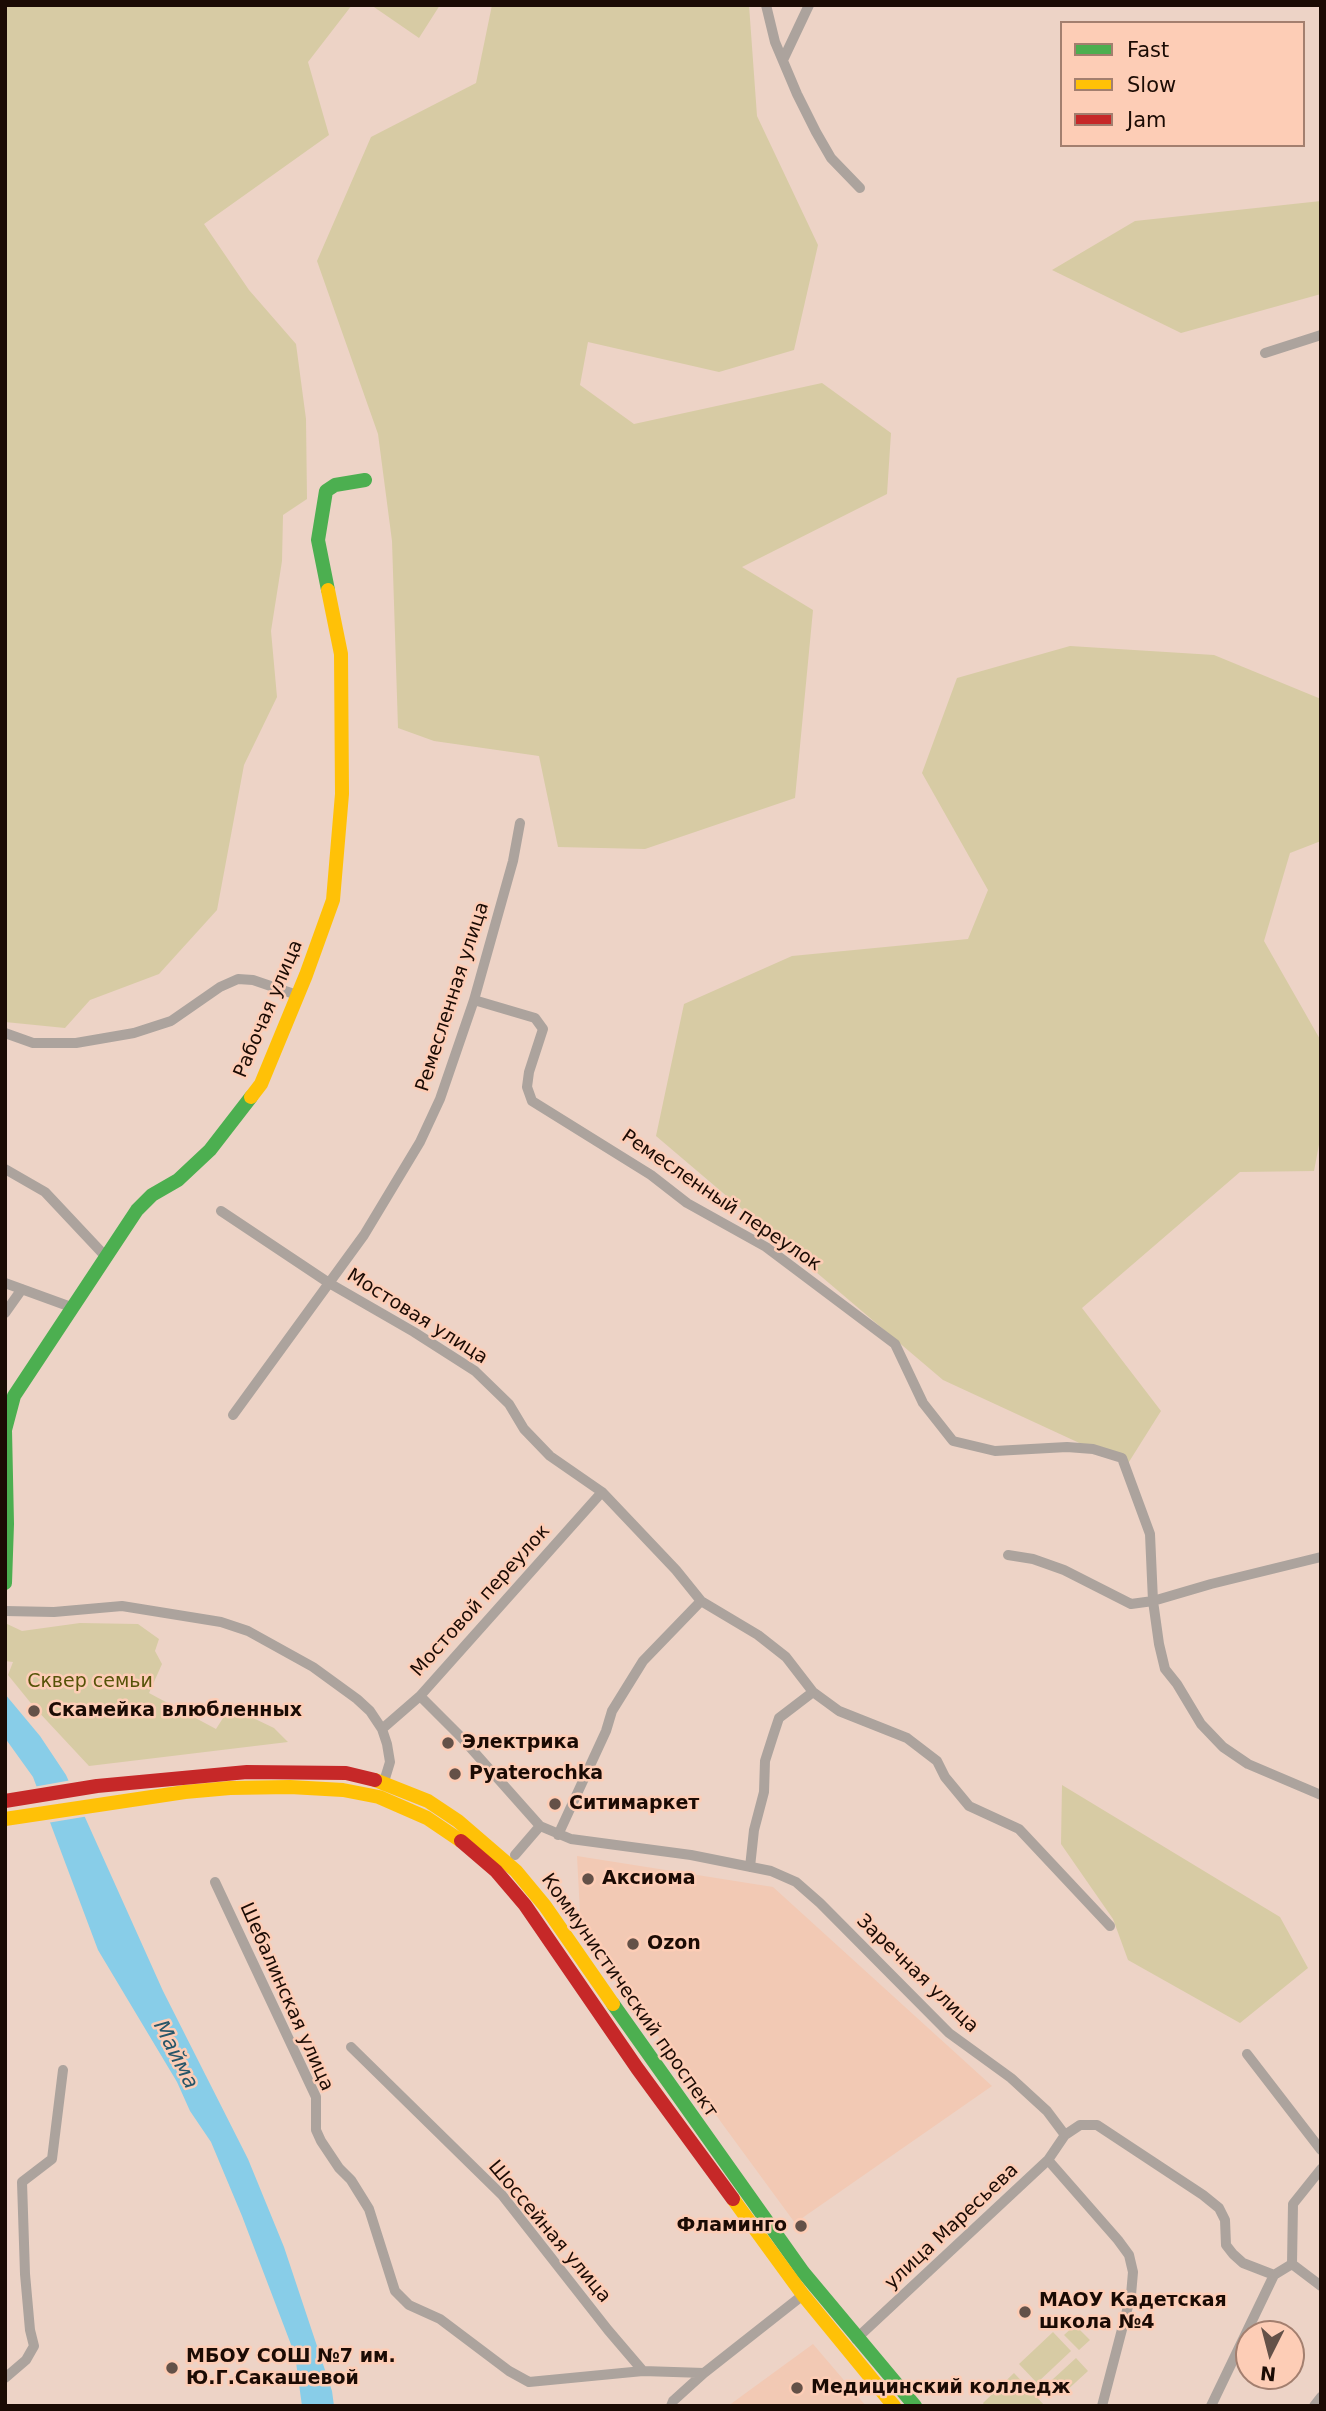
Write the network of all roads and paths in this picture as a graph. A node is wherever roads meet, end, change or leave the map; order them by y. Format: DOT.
graph roads {
  1 [pos="766,5"];
  2 [pos="809,5"];
  3 [pos="783,60"];
  4 [pos="860,188"];
  5 [pos="1321,335"];
  6 [pos="1265,353"];
  7 [pos="365,480"];
  8 [pos="520,823"];
  9 [pos="297,995"];
  10 [pos="474,1000"];
  11 [pos="5,1033"];
  12 [pos="5,1169"];
  13 [pos="221,1212"];
  14 [pos="107,1258"];
  15 [pos="5,1283"];
  16 [pos="329,1283"];
  17 [pos="22,1289"];
  18 [pos="71,1307"];
  19 [pos="5,1313"];
  20 [pos="233,1415"];
  21 [pos="602,1492"];
  22 [pos="1008,1555"];
  23 [pos="1321,1557"];
  24 [pos="5,1583"];
  25 [pos="701,1601"];
  26 [pos="1153,1601"];
  27 [pos="5,1611"];
  28 [pos="813,1692"];
  29 [pos="420,1696"];
  30 [pos="382,1729"];
  31 [pos="384,1782"];
  32 [pos="1321,1795"];
  33 [pos="379,1797"];
  34 [pos="5,1801"];
  35 [pos="5,1819"];
  36 [pos="540,1826"];
  37 [pos="558,1835"];
  38 [pos="514,1855"];
  39 [pos="750,1867"];
  40 [pos="215,1882"];
  41 [pos="1111,1927"];
  42 [pos="351,2047"];
  43 [pos="1247,2054"];
  44 [pos="63,2070"];
  45 [pos="1065,2135"];
  46 [pos="1321,2150"];
  47 [pos="1048,2160"];
  48 [pos="1321,2169"];
  49 [pos="1292,2264"];
  50 [pos="1274,2274"];
  51 [pos="1321,2286"];
  52 [pos="803,2295"];
  53 [pos="856,2339"];
  54 [pos="643,2371"];
  55 [pos="704,2373"];
  56 [pos="5,2378"];
  57 [pos="1321,2396"];
  58 [pos="671,2406"];
  59 [pos="894,2406"];
  60 [pos="915,2406"];
  61 [pos="1102,2406"];
  62 [pos="1210,2406"];
  63 [pos="1314,2406"];
  1 -- 3 [label="street"];
  2 -- 3 [label="street"];
  3 -- 4 [label="street"];
  5 -- 6 [label="street"];
  7 -- 9 [label="main road, Рабочая улица"];
  8 -- 10 [label="street, Ремесленная улица"];
  9 -- 11 [label="street"];
  9 -- 14 [label="main road, Рабочая улица"];
  10 -- 16 [label="street, Ремесленная улица"];
  10 -- 26 [label="street, Ремесленный переулок"];
  12 -- 14 [label="street"];
  13 -- 16 [label="street, Мостовая улица"];
  14 -- 18 [label="main road, Рабочая улица"];
  15 -- 17 [label="street"];
  16 -- 20 [label="street, Ремесленная улица"];
  16 -- 21 [label="street, Мостовая улица"];
  17 -- 18 [label="street"];
  17 -- 19 [label="street"];
  18 -- 24 [label="main road, Рабочая улица"];
  21 -- 25 [label="street, Мостовая улица"];
  21 -- 29 [label="street, Мостовой переулок"];
  22 -- 26 [label="street"];
  23 -- 26 [label="street"];
  25 -- 28 [label="street, Мостовая улица"];
  25 -- 37 [label="street"];
  26 -- 32 [label="street"];
  27 -- 30 [label="street"];
  28 -- 39 [label="street"];
  28 -- 41 [label="street, Мостовая улица"];
  29 -- 30 [label="street, Мостовой переулок"];
  29 -- 36 [label="street"];
  30 -- 31 [label="street"];
  31 -- 33 [label="street"];
  31 -- 34 [label="main road, Коммунистический проспект"];
  31 -- 53 [label="main road, Коммунистический проспект"];
  33 -- 35 [label="main road, Коммунистический проспект"];
  33 -- 52 [label="main road, Коммунистический проспект"];
  36 -- 37 [label="street, Заречная улица"];
  36 -- 38 [label="street"];
  37 -- 39 [label="street, Заречная улица"];
  39 -- 45 [label="street, Заречная улица"];
  40 -- 54 [label="street, Шебалинская улица"];
  42 -- 54 [label="street, Шоссейная улица"];
  43 -- 46 [label="street"];
  44 -- 56 [label="street"];
  45 -- 47 [label="street, улица Маресьева"];
  45 -- 50 [label="street"];
  47 -- 53 [label="street, улица Маресьева"];
  47 -- 61 [label="street"];
  48 -- 49 [label="street"];
  49 -- 50 [label="street"];
  49 -- 51 [label="street"];
  50 -- 62 [label="street"];
  52 -- 55 [label="street"];
  52 -- 59 [label="main road, Коммунистический проспект"];
  53 -- 60 [label="main road, Коммунистический проспект"];
  54 -- 55 [label="street"];
  55 -- 58 [label="street"];
  57 -- 63 [label="street"];
}
